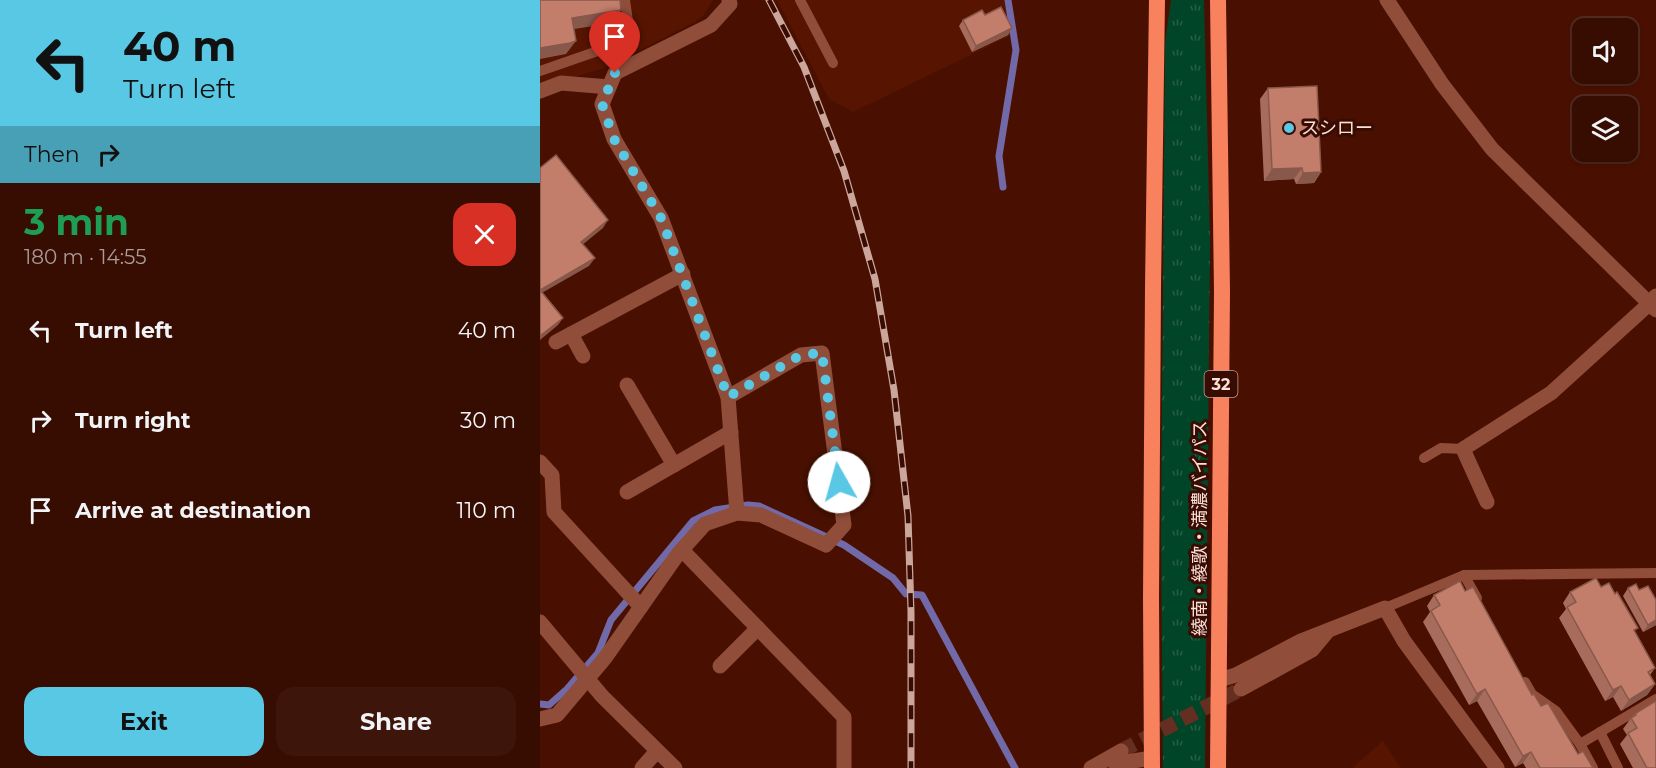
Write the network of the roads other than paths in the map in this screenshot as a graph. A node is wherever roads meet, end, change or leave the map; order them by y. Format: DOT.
graph roads {
  1 [pos="625,0"];
  2 [pos="729,0"];
  3 [pos="800,0"];
  4 [pos="1157,0"];
  5 [pos="1218,0"];
  6 [pos="1387,0"];
  7 [pos="832,63"];
  8 [pos="540,71"];
  9 [pos="609,87"];
  10 [pos="540,91"];
  11 [pos="683,274"];
  12 [pos="1654,303"];
  13 [pos="571,334"];
  14 [pos="556,342"];
  15 [pos="583,356"];
  16 [pos="627,385"];
  17 [pos="728,397"];
  18 [pos="731,432"];
  19 [pos="1463,449"];
  20 [pos="1424,458"];
  21 [pos="540,462"];
  22 [pos="674,465"];
  23 [pos="627,492"];
  24 [pos="1487,502"];
  25 [pos="737,509"];
  26 [pos="682,550"];
  27 [pos="1656,573"];
  28 [pos="1464,575"];
  29 [pos="635,600"];
  30 [pos="1481,605"];
  31 [pos="1385,608"];
  32 [pos="540,622"];
  33 [pos="758,628"];
  34 [pos="1327,632"];
  35 [pos="720,666"];
  36 [pos="584,674"];
  37 [pos="1520,675"];
  38 [pos="1219,680"];
  39 [pos="1241,689"];
  40 [pos="1656,699"];
  41 [pos="540,719"];
  42 [pos="1600,732"];
  43 [pos="1580,744"];
  44 [pos="657,751"];
  45 [pos="1121,751"];
  46 [pos="1152,763"];
  47 [pos="642,768"];
  48 [pos="675,768"];
  49 [pos="844,768"];
  50 [pos="1091,768"];
  51 [pos="1116,768"];
  52 [pos="1218,768"];
  53 [pos="1497,768"];
  54 [pos="1593,768"];
  55 [pos="1618,768"];
  1 -- 8 [label="lane"];
  2 -- 9 [label="street"];
  3 -- 7 [label="lane"];
  4 -- 46 [label="highway"];
  5 -- 38 [label="highway, 綾南・綾歌・満濃バイパス / 32"];
  6 -- 12 [label="street"];
  9 -- 10 [label="street"];
  9 -- 11 [label="street"];
  11 -- 13 [label="street"];
  11 -- 17 [label="street"];
  12 -- 19 [label="street"];
  13 -- 14 [label="street"];
  13 -- 15 [label="street"];
  16 -- 22 [label="street"];
  17 -- 18 [label="street"];
  17 -- 25 [label="street"];
  18 -- 22 [label="street"];
  18 -- 25 [label="street"];
  19 -- 20 [label="lane"];
  19 -- 24 [label="street"];
  21 -- 29 [label="street"];
  22 -- 23 [label="street"];
  25 -- 26 [label="street"];
  26 -- 29 [label="street"];
  26 -- 33 [label="street"];
  27 -- 28 [label="lane"];
  28 -- 30 [label="lane"];
  28 -- 31 [label="lane"];
  29 -- 36 [label="street"];
  31 -- 34 [label="street"];
  31 -- 53 [label="street"];
  32 -- 36 [label="street"];
  33 -- 35 [label="street"];
  33 -- 49 [label="street"];
  34 -- 38 [label="street"];
  34 -- 39 [label="street"];
  36 -- 41 [label="street"];
  36 -- 44 [label="street"];
  37 -- 43 [label="lane"];
  38 -- 52 [label="highway, 綾南・綾歌・満濃バイパス / 32"];
  40 -- 42 [label="lane"];
  42 -- 43 [label="lane"];
  42 -- 55 [label="lane"];
  43 -- 54 [label="lane"];
  44 -- 47 [label="street"];
  44 -- 48 [label="street"];
  45 -- 50 [label="street"];
  46 -- 51 [label="street"];
}
